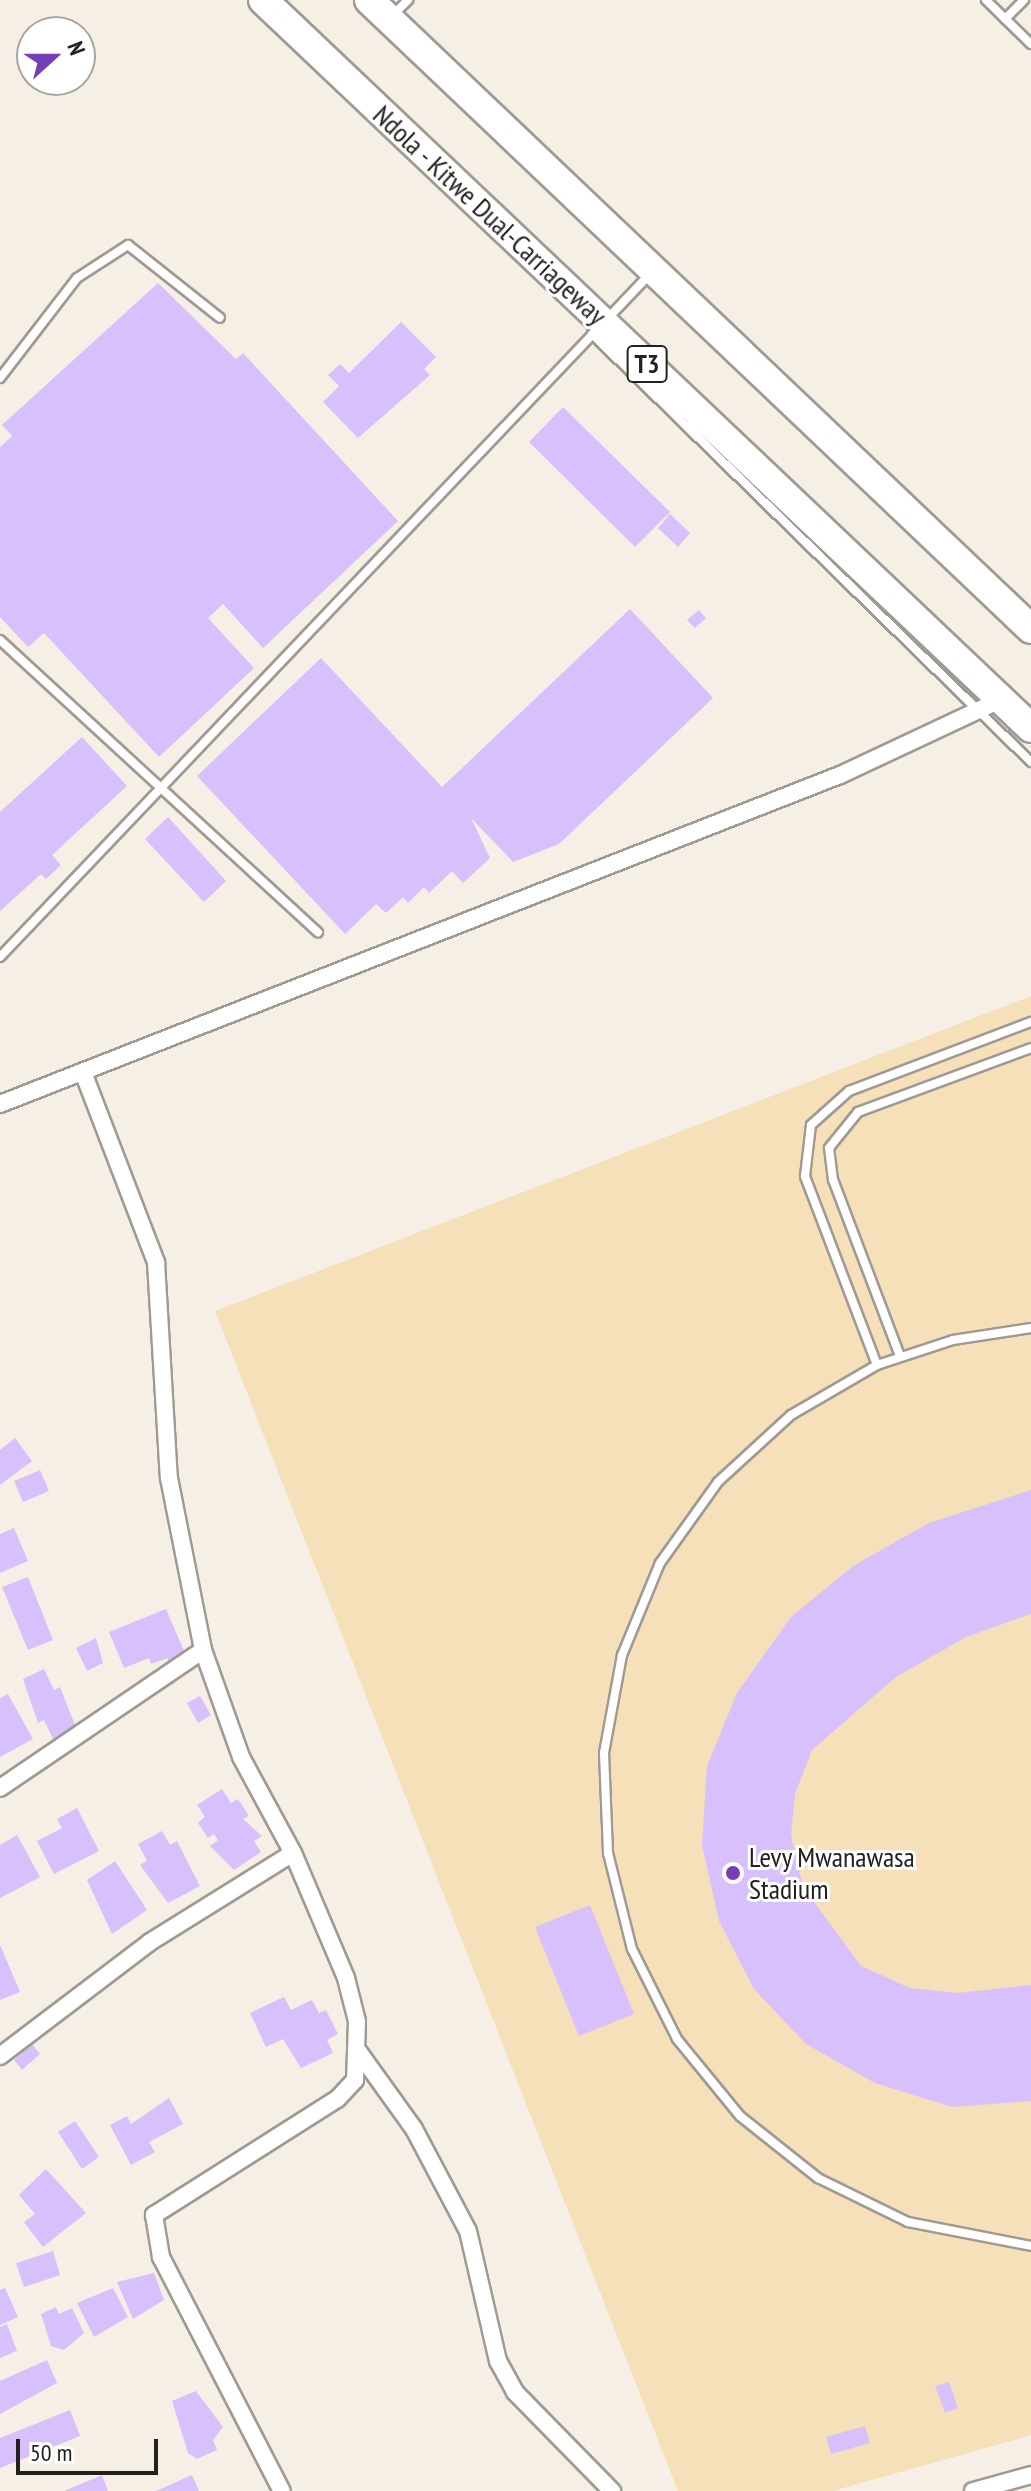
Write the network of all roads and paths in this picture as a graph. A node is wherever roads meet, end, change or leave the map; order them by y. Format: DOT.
graph roads {
  1 [pos="263,0"];
  2 [pos="986,0"];
  3 [pos="1024,0"];
  4 [pos="389,6"];
  5 [pos="1005,19"];
  6 [pos="1031,44"];
  7 [pos="653,270"];
  8 [pos="220,318"];
  9 [pos="598,328"];
  10 [pos="0,378"];
  11 [pos="1031,629"];
  12 [pos="0,640"];
  13 [pos="1000,700"];
  14 [pos="975,712"];
  15 [pos="1031,728"];
  16 [pos="1031,762"];
  17 [pos="160,788"];
  18 [pos="318,932"];
  19 [pos="0,957"];
  20 [pos="1031,1022"];
  21 [pos="1031,1048"];
  22 [pos="83,1072"];
  23 [pos="0,1104"];
  24 [pos="1031,1328"];
  25 [pos="900,1356"];
  26 [pos="877,1365"];
  27 [pos="203,1650"];
  28 [pos="0,1788"];
  29 [pos="293,1853"];
  30 [pos="358,2051"];
  31 [pos="0,2056"];
  32 [pos="1031,2246"];
  33 [pos="1031,2475"];
  34 [pos="282,2491"];
  35 [pos="612,2491"];
  36 [pos="973,2491"];
  1 -- 9 [label="highway, Ndola - Kitwe Dual-Carriageway / T3"];
  2 -- 5 [label="lane"];
  3 -- 5 [label="lane"];
  4 -- 7 [label="highway, T3"];
  5 -- 6 [label="lane"];
  7 -- 9 [label="lane"];
  7 -- 11 [label="highway, T3"];
  8 -- 10 [label="lane"];
  9 -- 13 [label="highway, Ndola - Kitwe Dual-Carriageway / T3"];
  9 -- 14 [label="lane"];
  9 -- 17 [label="lane"];
  12 -- 17 [label="lane"];
  13 -- 14 [label="street"];
  13 -- 15 [label="highway, Ndola - Kitwe Dual-Carriageway / T3"];
  14 -- 16 [label="lane"];
  14 -- 22 [label="street"];
  17 -- 18 [label="lane"];
  17 -- 19 [label="lane"];
  20 -- 26 [label="lane"];
  21 -- 25 [label="lane"];
  22 -- 23 [label="street"];
  22 -- 27 [label="street"];
  24 -- 25 [label="lane"];
  25 -- 26 [label="lane"];
  26 -- 32 [label="lane"];
  27 -- 28 [label="street"];
  27 -- 29 [label="street"];
  29 -- 30 [label="street"];
  29 -- 31 [label="street"];
  30 -- 34 [label="street"];
  30 -- 35 [label="street"];
  33 -- 36 [label="street"];
}
